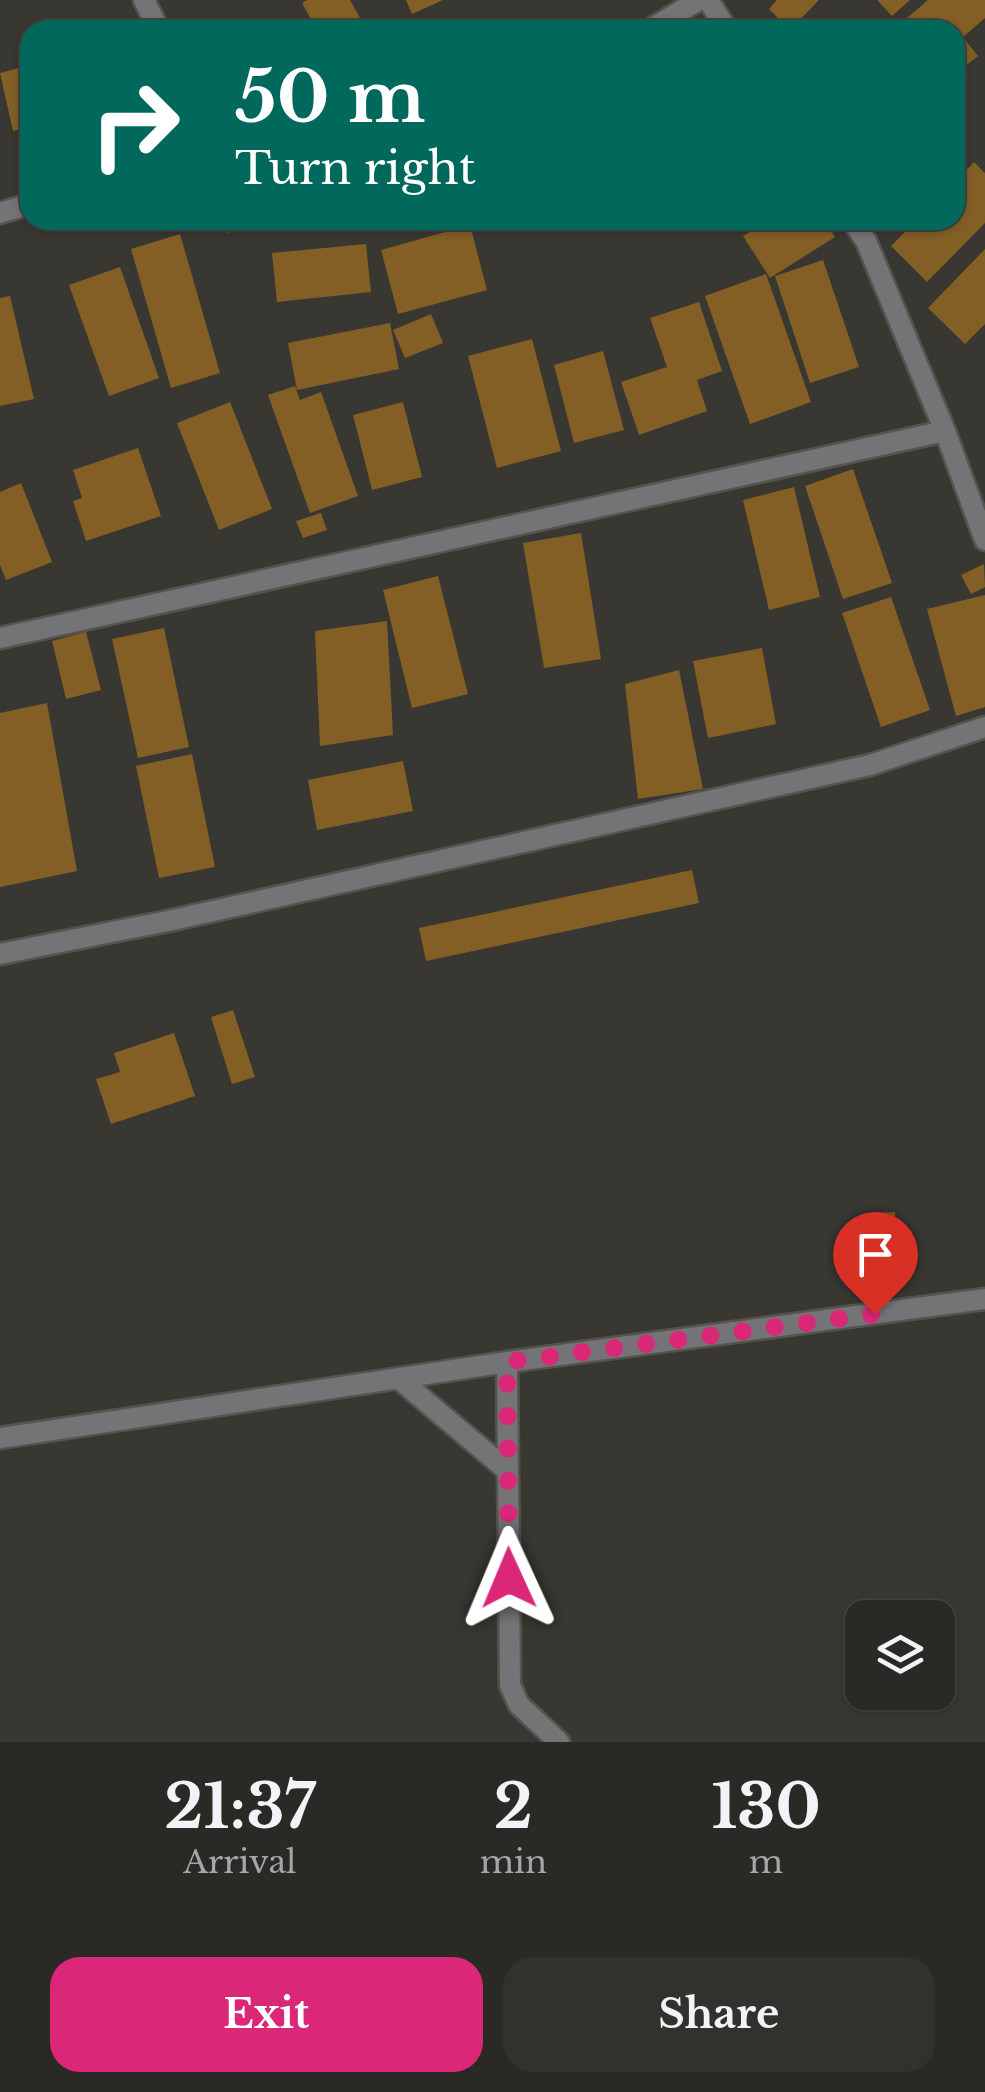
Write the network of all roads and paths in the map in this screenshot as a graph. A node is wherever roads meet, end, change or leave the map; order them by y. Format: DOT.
graph roads {
  1 [pos="699,0"];
  2 [pos="666,20"];
  3 [pos="858,230"];
  4 [pos="945,431"];
  5 [pos="985,540"];
  6 [pos="0,638"];
  7 [pos="985,728"];
  8 [pos="0,954"];
  9 [pos="985,1299"];
  10 [pos="507,1362"];
  11 [pos="398,1378"];
  12 [pos="0,1438"];
  13 [pos="508,1470"];
  14 [pos="559,1742"];
  1 -- 2 [label="street"];
  3 -- 4 [label="street"];
  4 -- 5 [label="street"];
  4 -- 6 [label="street"];
  7 -- 8 [label="street"];
  9 -- 10 [label="street"];
  10 -- 11 [label="street"];
  10 -- 13 [label="street"];
  11 -- 12 [label="street"];
  11 -- 13 [label="street"];
  13 -- 14 [label="street"];
}
